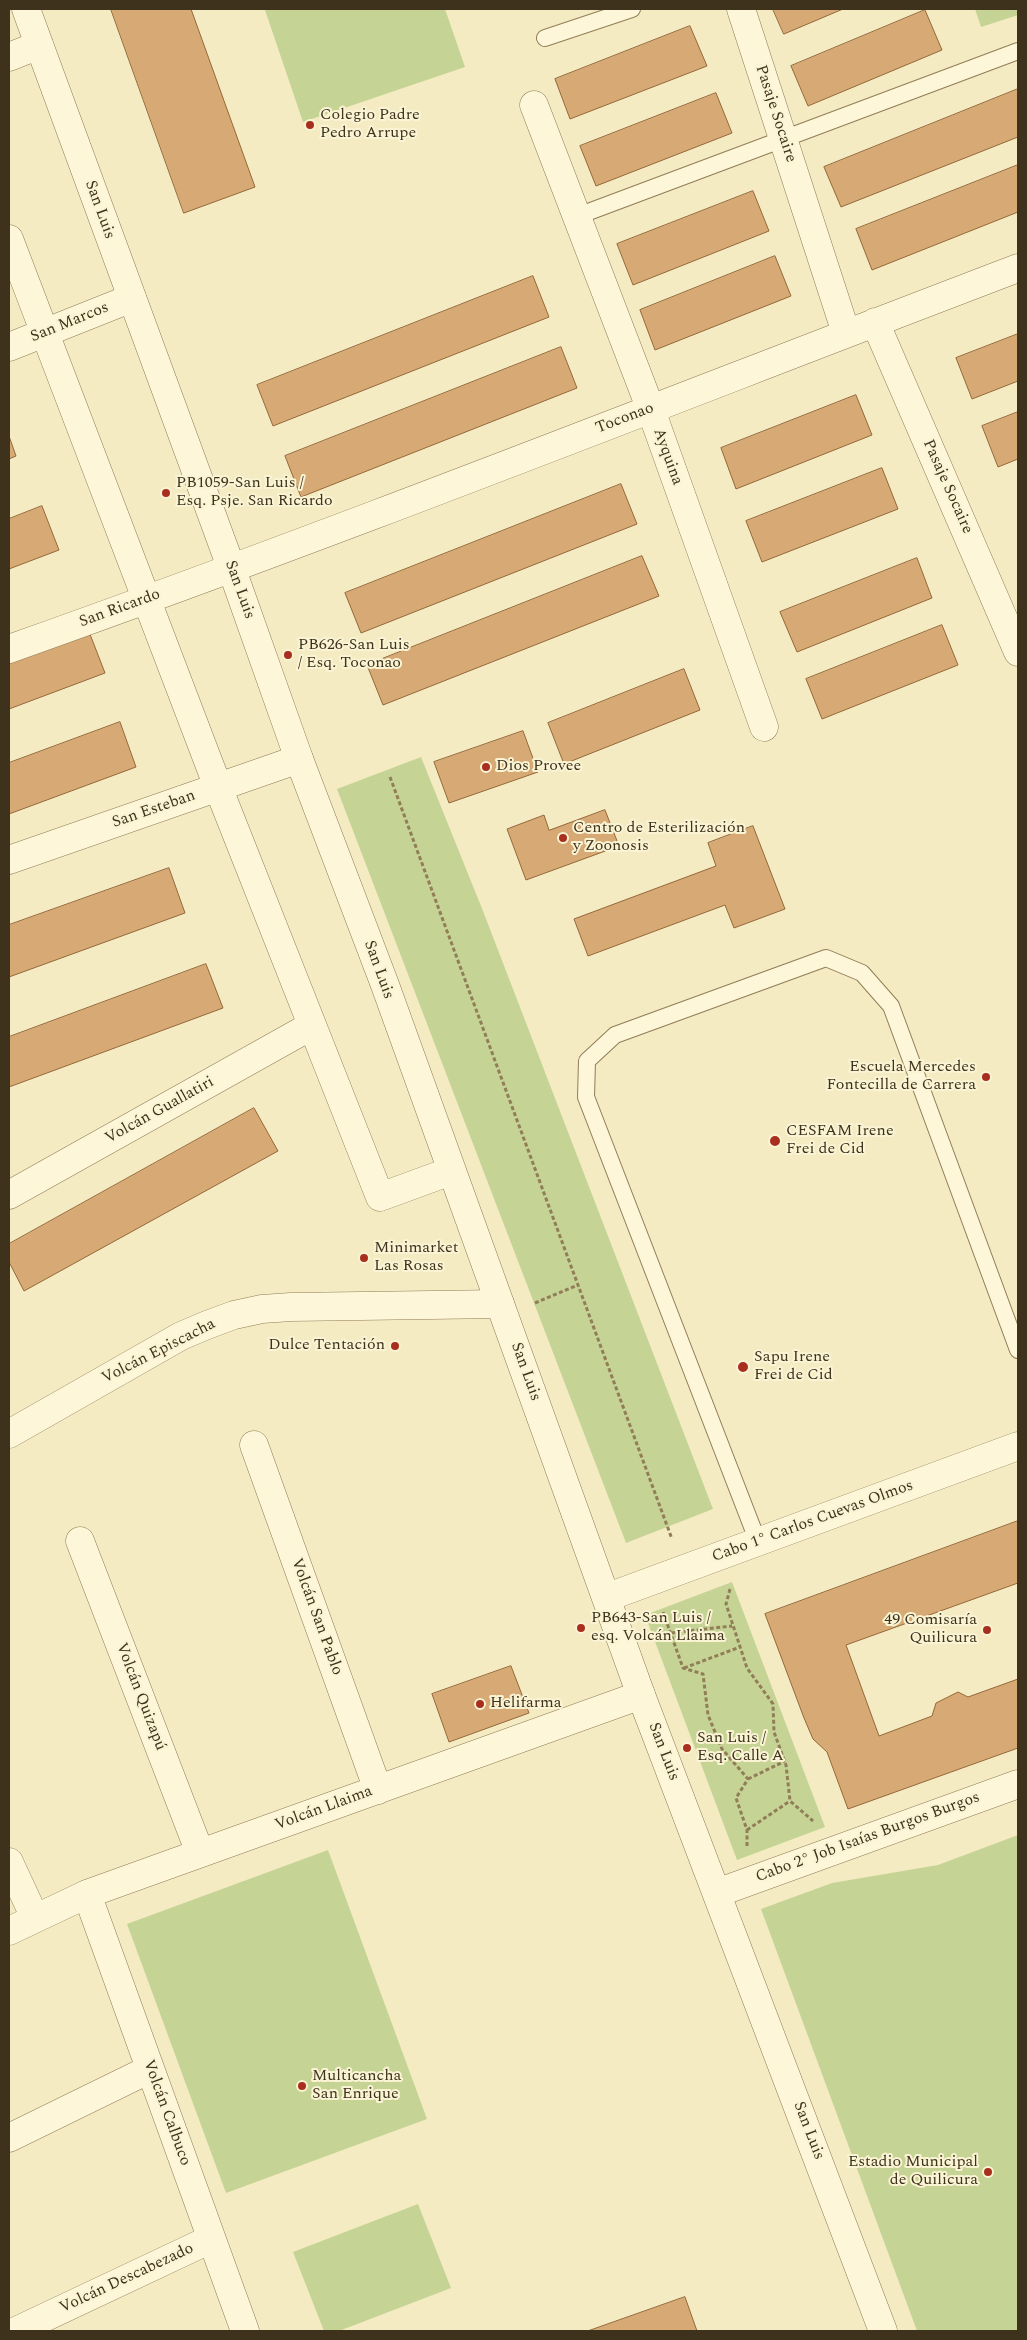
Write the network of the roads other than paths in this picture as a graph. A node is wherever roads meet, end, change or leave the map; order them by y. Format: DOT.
graph roads {
  1 [pos="26,9"];
  2 [pos="632,9"];
  3 [pos="740,9"];
  4 [pos="545,38"];
  5 [pos="39,45"];
  6 [pos="1018,51"];
  7 [pos="9,57"];
  8 [pos="534,105"];
  9 [pos="783,139"];
  10 [pos="575,217"];
  11 [pos="9,239"];
  12 [pos="1018,268"];
  13 [pos="132,298"];
  14 [pos="875,322"];
  15 [pos="846,333"];
  16 [pos="45,334"];
  17 [pos="9,347"];
  18 [pos="651,410"];
  19 [pos="231,567"];
  20 [pos="147,600"];
  21 [pos="9,649"];
  22 [pos="1018,652"];
  23 [pos="764,727"];
  24 [pos="299,759"];
  25 [pos="218,787"];
  26 [pos="9,860"];
  27 [pos="311,1026"];
  28 [pos="451,1171"];
  29 [pos="9,1195"];
  30 [pos="500,1304"];
  31 [pos="1018,1350"];
  32 [pos="9,1434"];
  33 [pos="254,1445"];
  34 [pos="1018,1446"];
  35 [pos="80,1541"];
  36 [pos="758,1542"];
  37 [pos="608,1597"];
  38 [pos="642,1695"];
  39 [pos="1018,1784"];
  40 [pos="378,1790"];
  41 [pos="200,1854"];
  42 [pos="9,1862"];
  43 [pos="718,1893"];
  44 [pos="87,1894"];
  45 [pos="36,1918"];
  46 [pos="9,1931"];
  47 [pos="150,2070"];
  48 [pos="9,2138"];
  49 [pos="211,2239"];
  50 [pos="16,2331"];
  51 [pos="245,2331"];
  52 [pos="883,2331"];
  1 -- 5 [label="street, San Luis"];
  2 -- 4 [label="lane"];
  3 -- 9 [label="street, Pasaje Socaire"];
  5 -- 7 [label="street"];
  5 -- 13 [label="street, San Luis"];
  6 -- 9 [label="lane"];
  8 -- 10 [label="street, Ayquina"];
  9 -- 10 [label="lane"];
  9 -- 15 [label="street, Pasaje Socaire"];
  10 -- 18 [label="street, Ayquina"];
  11 -- 16 [label="street"];
  12 -- 14 [label="street, Toconao"];
  13 -- 16 [label="street, San Marcos"];
  13 -- 19 [label="street, San Luis"];
  14 -- 15 [label="street, Toconao"];
  14 -- 22 [label="street, Pasaje Socaire"];
  15 -- 18 [label="street, Toconao"];
  16 -- 17 [label="street, San Marcos"];
  16 -- 20 [label="street"];
  18 -- 19 [label="street, Toconao"];
  18 -- 23 [label="street, Ayquina"];
  19 -- 20 [label="street, San Ricardo"];
  19 -- 24 [label="street, San Luis"];
  20 -- 21 [label="street, San Ricardo"];
  20 -- 25 [label="street"];
  24 -- 25 [label="street, San Esteban"];
  24 -- 28 [label="street, San Luis"];
  25 -- 26 [label="street, San Esteban"];
  25 -- 27 [label="street"];
  27 -- 28 [label="street"];
  27 -- 29 [label="street, Volcán Guallatiri"];
  28 -- 30 [label="street, San Luis"];
  30 -- 32 [label="street, Volcán Episcacha"];
  30 -- 37 [label="street, San Luis"];
  31 -- 36 [label="lane"];
  33 -- 40 [label="street, Volcán San Pablo"];
  34 -- 36 [label="street, Cabo 1° Carlos Cuevas Olmos"];
  35 -- 41 [label="street, Volcán Quizapú"];
  36 -- 37 [label="street, Cabo 1° Carlos Cuevas Olmos"];
  37 -- 38 [label="street, San Luis"];
  38 -- 40 [label="street, Volcán Llaima"];
  38 -- 43 [label="street, San Luis"];
  39 -- 43 [label="street, Cabo 2° Job Isaías Burgos Burgos"];
  40 -- 41 [label="street, Volcán Llaima"];
  41 -- 44 [label="street, Volcán Llaima"];
  42 -- 45 [label="street"];
  43 -- 52 [label="street, San Luis"];
  44 -- 45 [label="street, Volcán Llaima"];
  44 -- 47 [label="street, Volcán Calbuco"];
  45 -- 46 [label="street, Volcán Llaima"];
  47 -- 48 [label="street"];
  47 -- 49 [label="street, Volcán Calbuco"];
  49 -- 50 [label="street, Volcán Descabezado"];
  49 -- 51 [label="street, Volcán Calbuco"];
}
